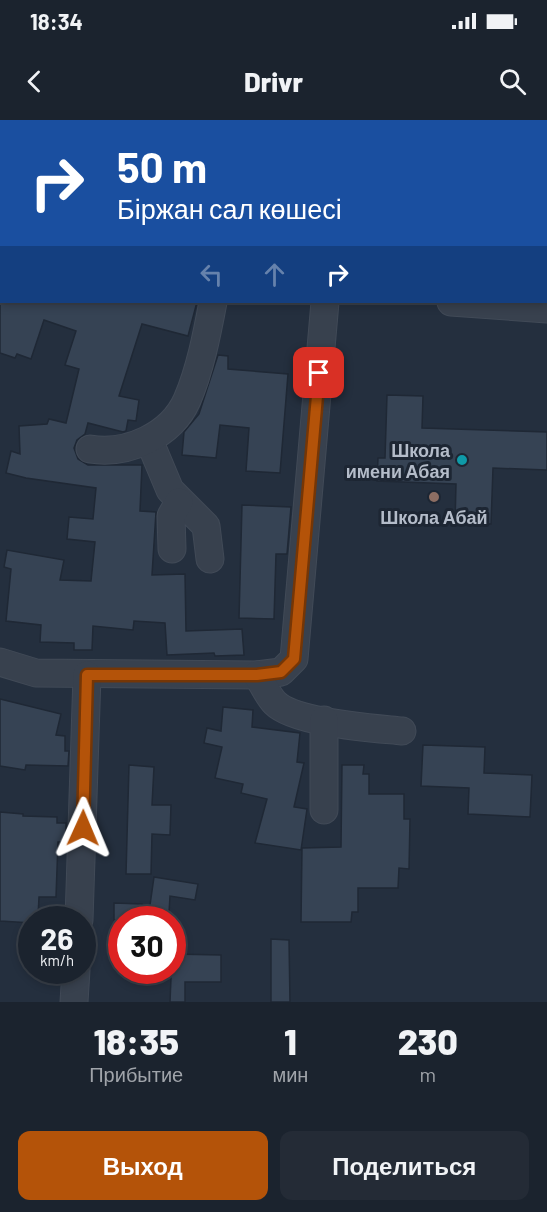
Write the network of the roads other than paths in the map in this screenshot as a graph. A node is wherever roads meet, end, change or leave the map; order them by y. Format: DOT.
graph roads {
  1 [pos="213,303"];
  2 [pos="325,303"];
  3 [pos="465,303"];
  4 [pos="547,309"];
  5 [pos="149,440"];
  6 [pos="90,449"];
  7 [pos="179,502"];
  8 [pos="172,549"];
  9 [pos="210,559"];
  10 [pos="0,662"];
  11 [pos="87,675"];
  12 [pos="257,675"];
  13 [pos="324,720"];
  14 [pos="402,731"];
  15 [pos="324,810"];
  16 [pos="79,906"];
  17 [pos="75,984"];
  18 [pos="74,1002"];
  1 -- 5 [label="street"];
  2 -- 12 [label="street"];
  3 -- 4 [label="street"];
  5 -- 6 [label="street"];
  5 -- 7 [label="street"];
  7 -- 8 [label="street"];
  7 -- 9 [label="street"];
  10 -- 11 [label="street"];
  11 -- 12 [label="street"];
  11 -- 16 [label="street"];
  12 -- 13 [label="street"];
  13 -- 14 [label="street"];
  13 -- 15 [label="street"];
  17 -- 18 [label="street"];
}
